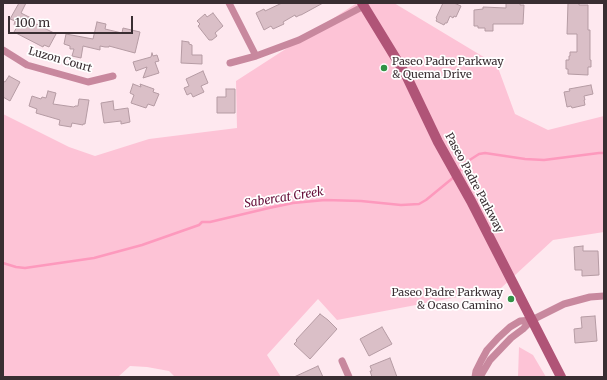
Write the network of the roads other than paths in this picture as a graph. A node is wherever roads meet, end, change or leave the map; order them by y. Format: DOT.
graph roads {
  1 [pos="229,3"];
  2 [pos="363,5"];
  3 [pos="3,50"];
  4 [pos="256,56"];
  5 [pos="230,63"];
  6 [pos="113,76"];
  7 [pos="604,296"];
  8 [pos="532,320"];
  9 [pos="342,361"];
  10 [pos="349,377"];
  11 [pos="476,377"];
  12 [pos="480,377"];
  13 [pos="561,377"];
  1 -- 4 [label="street"];
  2 -- 4 [label="street"];
  2 -- 8 [label="main road, Paseo Padre Parkway"];
  3 -- 6 [label="street, Luzon Court"];
  4 -- 5 [label="street"];
  7 -- 8 [label="street"];
  8 -- 11 [label="street"];
  8 -- 12 [label="street"];
  8 -- 13 [label="main road, Paseo Padre Parkway"];
  9 -- 10 [label="street"];
}
